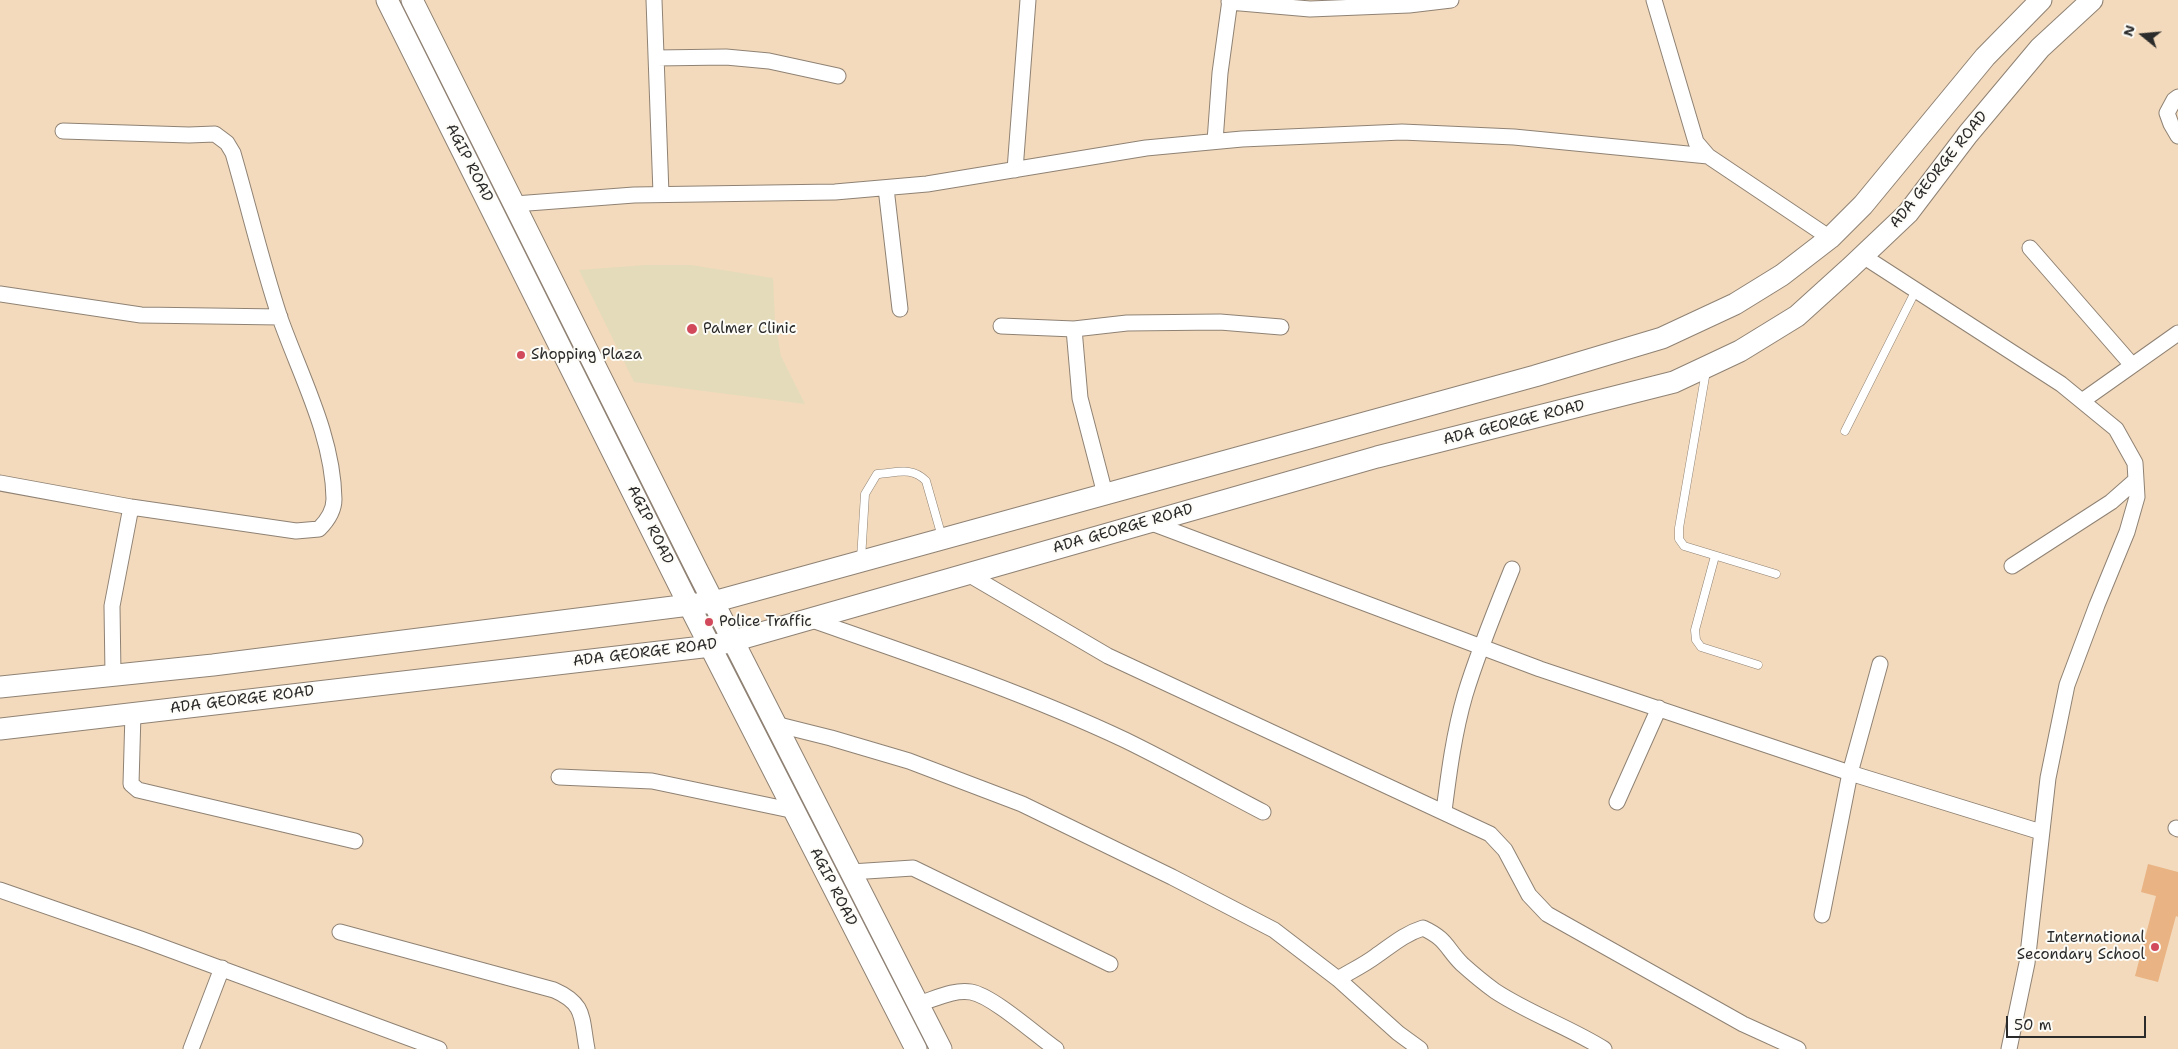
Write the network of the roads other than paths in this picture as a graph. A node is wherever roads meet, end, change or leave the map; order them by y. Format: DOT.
graph roads {
  1 [pos="387,0"];
  2 [pos="412,0"];
  3 [pos="654,0"];
  4 [pos="1028,0"];
  5 [pos="1451,0"];
  6 [pos="1654,0"];
  7 [pos="2042,0"];
  8 [pos="2092,0"];
  9 [pos="1229,1"];
  10 [pos="656,58"];
  11 [pos="838,76"];
  12 [pos="2178,97"];
  13 [pos="63,131"];
  14 [pos="2178,136"];
  15 [pos="1215,142"];
  16 [pos="1708,156"];
  17 [pos="1016,170"];
  18 [pos="886,188"];
  19 [pos="661,194"];
  20 [pos="515,204"];
  21 [pos="1830,238"];
  22 [pos="2030,248"];
  23 [pos="1863,256"];
  24 [pos="1916,290"];
  25 [pos="0,294"];
  26 [pos="900,309"];
  27 [pos="280,317"];
  28 [pos="1001,326"];
  29 [pos="1281,327"];
  30 [pos="1074,329"];
  31 [pos="2178,333"];
  32 [pos="2132,365"];
  33 [pos="1706,367"];
  34 [pos="2082,401"];
  35 [pos="1844,431"];
  36 [pos="2136,480"];
  37 [pos="0,483"];
  38 [pos="1105,494"];
  39 [pos="131,507"];
  40 [pos="1150,522"];
  41 [pos="943,539"];
  42 [pos="1715,556"];
  43 [pos="861,561"];
  44 [pos="2012,566"];
  45 [pos="1512,569"];
  46 [pos="968,574"];
  47 [pos="1776,574"];
  48 [pos="713,602"];
  49 [pos="690,605"];
  50 [pos="809,619"];
  51 [pos="733,641"];
  52 [pos="711,646"];
  53 [pos="1480,646"];
  54 [pos="1880,664"];
  55 [pos="1758,665"];
  56 [pos="113,675"];
  57 [pos="0,687"];
  58 [pos="1659,708"];
  59 [pos="133,713"];
  60 [pos="775,724"];
  61 [pos="0,729"];
  62 [pos="1850,773"];
  63 [pos="559,777"];
  64 [pos="1617,802"];
  65 [pos="795,811"];
  66 [pos="1444,811"];
  67 [pos="1263,812"];
  68 [pos="2041,832"];
  69 [pos="355,841"];
  70 [pos="851,872"];
  71 [pos="0,890"];
  72 [pos="1822,915"];
  73 [pos="340,932"];
  74 [pos="1110,964"];
  75 [pos="222,968"];
  76 [pos="1338,978"];
  77 [pos="918,1004"];
  78 [pos="191,1049"];
  79 [pos="439,1049"];
  80 [pos="587,1049"];
  81 [pos="916,1049"];
  82 [pos="941,1049"];
  83 [pos="1056,1049"];
  84 [pos="1420,1049"];
  85 [pos="1604,1049"];
  86 [pos="1798,1049"];
  87 [pos="2009,1049"];
  1 -- 49 [label="main road, AGIP ROAD"];
  2 -- 20 [label="main road, AGIP ROAD"];
  3 -- 10 [label="street"];
  4 -- 17 [label="street"];
  5 -- 9 [label="street"];
  6 -- 16 [label="street"];
  7 -- 21 [label="main road"];
  8 -- 23 [label="main road, ADA GEORGE ROAD"];
  9 -- 15 [label="street"];
  10 -- 11 [label="street"];
  10 -- 19 [label="street"];
  12 -- 14 [label="street"];
  13 -- 27 [label="street"];
  15 -- 16 [label="street"];
  15 -- 17 [label="street"];
  16 -- 21 [label="street"];
  17 -- 18 [label="street"];
  18 -- 19 [label="street"];
  18 -- 26 [label="street"];
  19 -- 20 [label="street"];
  20 -- 48 [label="main road, AGIP ROAD"];
  21 -- 38 [label="main road"];
  22 -- 32 [label="street"];
  23 -- 24 [label="street"];
  23 -- 33 [label="main road, ADA GEORGE ROAD"];
  24 -- 34 [label="street"];
  24 -- 35 [label="lane"];
  25 -- 27 [label="street"];
  27 -- 39 [label="street"];
  28 -- 30 [label="street"];
  29 -- 30 [label="street"];
  30 -- 38 [label="street"];
  31 -- 32 [label="street"];
  32 -- 34 [label="street"];
  33 -- 40 [label="main road, ADA GEORGE ROAD"];
  33 -- 42 [label="lane"];
  34 -- 36 [label="street"];
  36 -- 44 [label="street"];
  36 -- 68 [label="street"];
  37 -- 39 [label="street"];
  38 -- 41 [label="main road"];
  39 -- 56 [label="street"];
  40 -- 46 [label="main road, ADA GEORGE ROAD"];
  40 -- 53 [label="street"];
  41 -- 43 [label="main road"];
  41 -- 43 [label="lane"];
  42 -- 47 [label="lane"];
  42 -- 55 [label="lane"];
  43 -- 48 [label="main road"];
  45 -- 53 [label="street"];
  46 -- 50 [label="main road, ADA GEORGE ROAD"];
  46 -- 66 [label="street"];
  48 -- 49 [label="main road"];
  48 -- 51 [label="main road, AGIP ROAD"];
  49 -- 52 [label="main road, AGIP ROAD"];
  49 -- 56 [label="main road"];
  50 -- 51 [label="main road, ADA GEORGE ROAD"];
  50 -- 67 [label="street"];
  51 -- 52 [label="main road, ADA GEORGE ROAD"];
  51 -- 60 [label="main road, AGIP ROAD"];
  52 -- 59 [label="main road, ADA GEORGE ROAD"];
  52 -- 65 [label="main road, AGIP ROAD"];
  53 -- 58 [label="street"];
  53 -- 66 [label="street"];
  54 -- 62 [label="street"];
  56 -- 57 [label="main road"];
  58 -- 62 [label="street"];
  58 -- 64 [label="street"];
  59 -- 61 [label="main road, ADA GEORGE ROAD"];
  59 -- 69 [label="street"];
  60 -- 70 [label="main road, AGIP ROAD"];
  60 -- 76 [label="street"];
  62 -- 68 [label="street"];
  62 -- 72 [label="street"];
  63 -- 65 [label="street"];
  65 -- 81 [label="main road, AGIP ROAD"];
  66 -- 86 [label="street"];
  68 -- 87 [label="street"];
  70 -- 74 [label="street"];
  70 -- 77 [label="main road, AGIP ROAD"];
  71 -- 75 [label="street"];
  73 -- 80 [label="street"];
  75 -- 78 [label="street"];
  75 -- 79 [label="street"];
  76 -- 84 [label="street"];
  76 -- 85 [label="street"];
  77 -- 82 [label="main road, AGIP ROAD"];
  77 -- 83 [label="street"];
}
